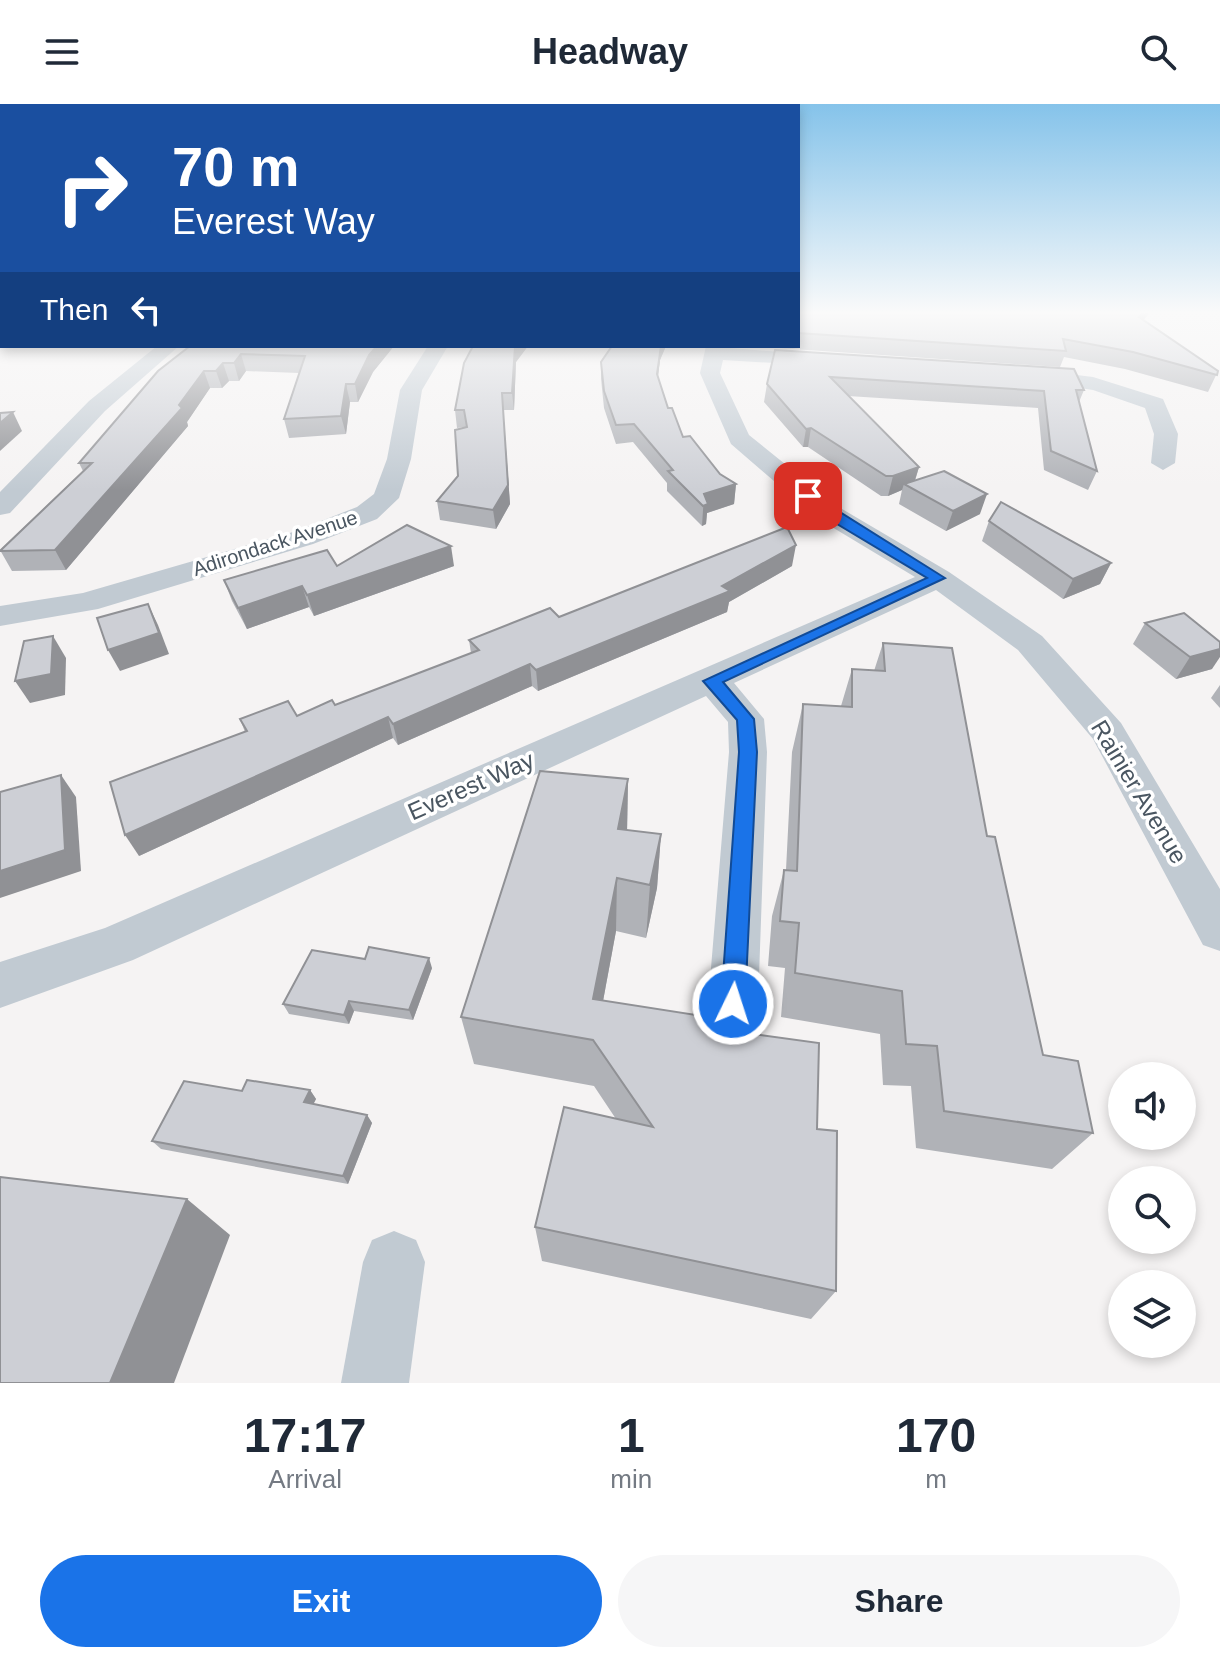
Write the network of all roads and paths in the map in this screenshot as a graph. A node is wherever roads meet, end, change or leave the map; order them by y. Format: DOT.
graph roads {
  1 [pos="139,371"];
  2 [pos="423,371"];
  3 [pos="710,371"];
  4 [pos="1013,374"];
  5 [pos="1163,463"];
  6 [pos="0,507"];
  7 [pos="938,578"];
  8 [pos="0,616"];
  9 [pos="712,681"];
  10 [pos="1220,931"];
  11 [pos="0,985"];
  12 [pos="733,1004"];
  13 [pos="394,1262"];
  14 [pos="375,1383"];
  1 -- 6 [label="street"];
  2 -- 8 [label="street, Adirondack Avenue"];
  3 -- 7 [label="street, Rainier Avenue"];
  4 -- 5 [label="street"];
  7 -- 9 [label="street, Everest Way"];
  7 -- 10 [label="street, Rainier Avenue"];
  9 -- 11 [label="street, Everest Way"];
  9 -- 12 [label="street"];
  13 -- 14 [label="street"];
}
